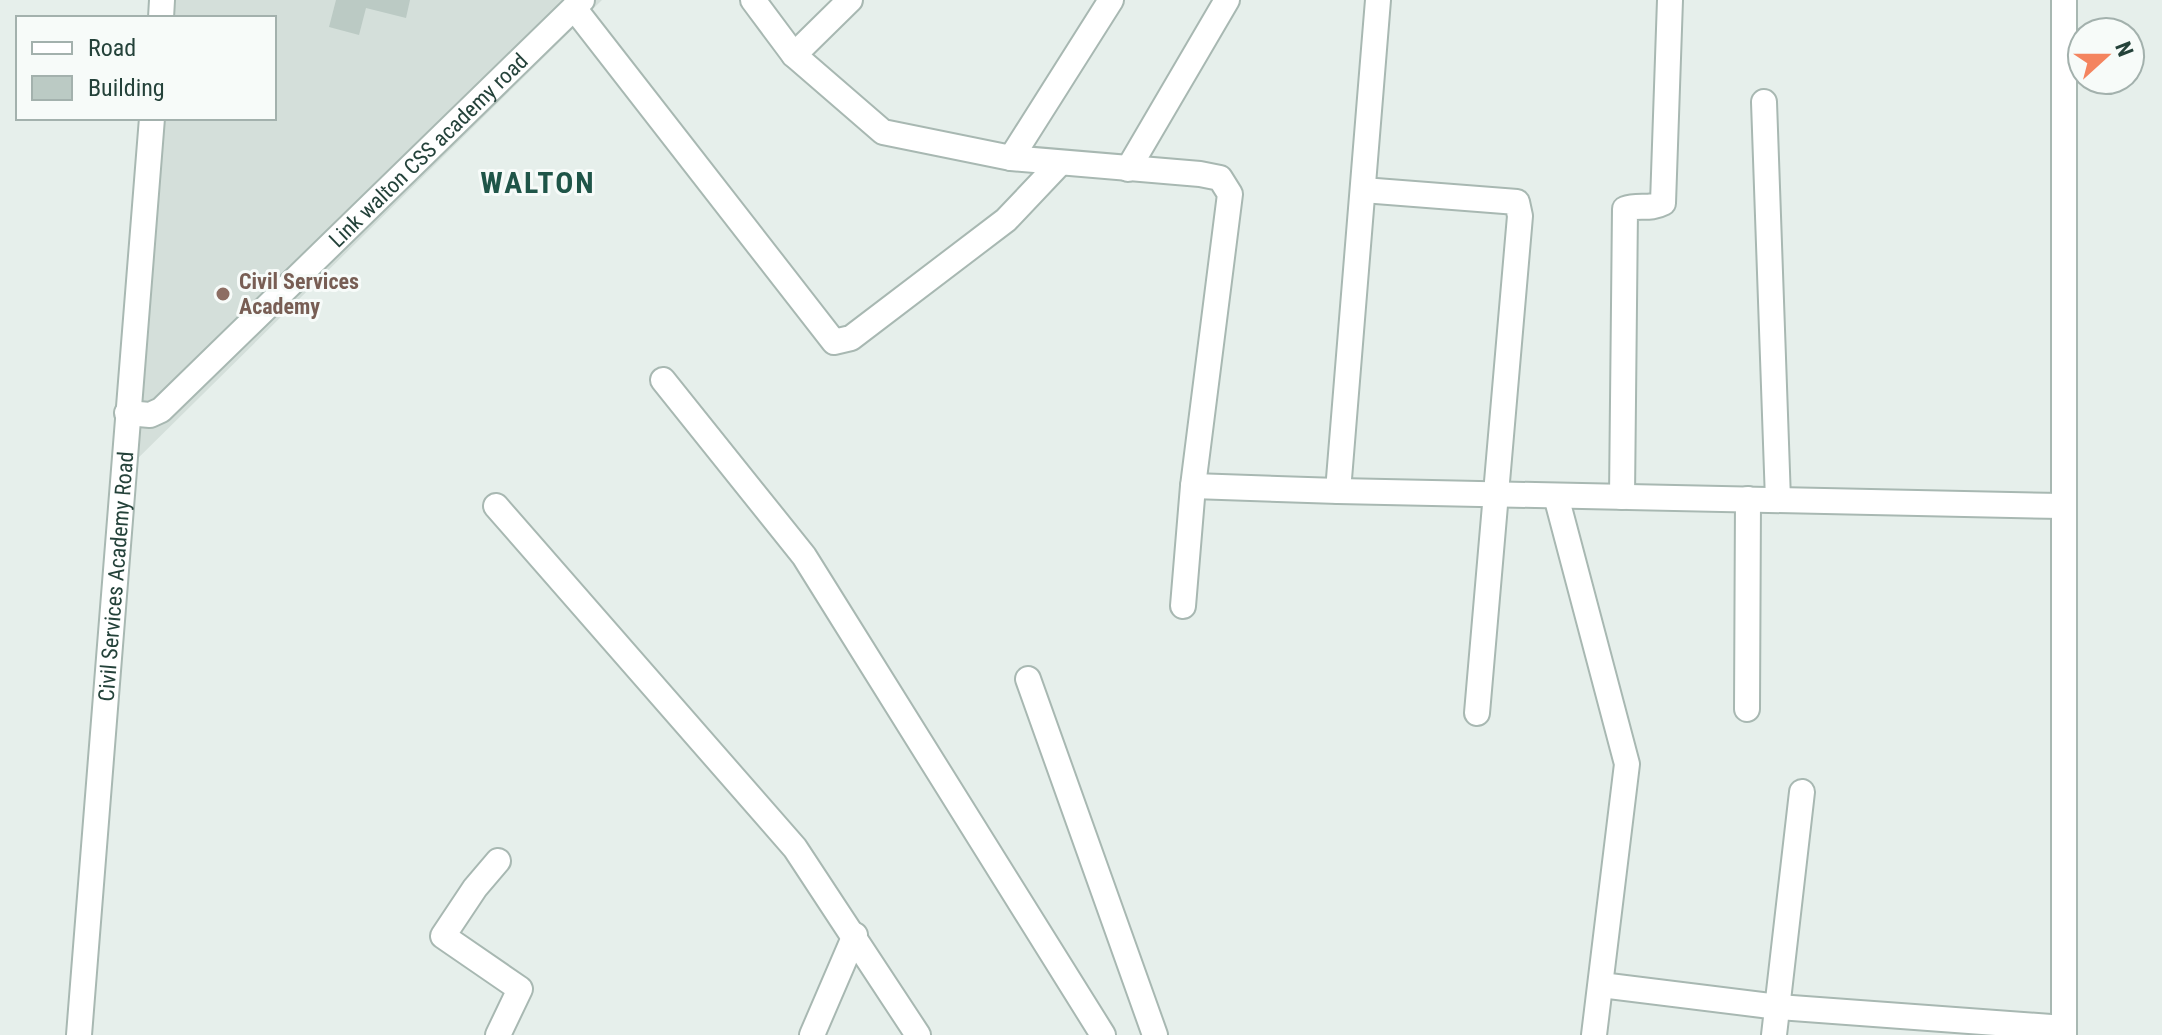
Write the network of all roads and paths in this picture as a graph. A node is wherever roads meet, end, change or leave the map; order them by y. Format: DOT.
graph roads {
  1 [pos="753,0"];
  2 [pos="850,0"];
  3 [pos="1111,0"];
  4 [pos="1227,0"];
  5 [pos="1378,0"];
  6 [pos="1670,0"];
  7 [pos="2064,0"];
  8 [pos="578,4"];
  9 [pos="794,55"];
  10 [pos="1764,102"];
  11 [pos="152,120"];
  12 [pos="1011,158"];
  13 [pos="1060,163"];
  14 [pos="1128,169"];
  15 [pos="1363,190"];
  16 [pos="663,380"];
  17 [pos="127,413"];
  18 [pos="1193,486"];
  19 [pos="1338,491"];
  20 [pos="1497,495"];
  21 [pos="1556,496"];
  22 [pos="1622,497"];
  23 [pos="1748,499"];
  24 [pos="1778,500"];
  25 [pos="496,506"];
  26 [pos="2062,506"];
  27 [pos="1183,606"];
  28 [pos="1028,679"];
  29 [pos="1747,709"];
  30 [pos="1477,713"];
  31 [pos="1802,792"];
  32 [pos="498,861"];
  33 [pos="855,935"];
  34 [pos="1601,985"];
  35 [pos="1778,1007"];
  36 [pos="2064,1032"];
  37 [pos="79,1035"];
  38 [pos="498,1035"];
  39 [pos="812,1035"];
  40 [pos="918,1035"];
  41 [pos="1103,1035"];
  42 [pos="1155,1035"];
  43 [pos="1594,1035"];
  44 [pos="1774,1035"];
  1 -- 9 [label="street"];
  2 -- 9 [label="street"];
  3 -- 12 [label="street"];
  4 -- 14 [label="street"];
  5 -- 15 [label="street"];
  6 -- 22 [label="street"];
  7 -- 26 [label="street"];
  8 -- 13 [label="street"];
  8 -- 17 [label="street, Link walton CSS academy road"];
  9 -- 12 [label="street"];
  10 -- 24 [label="street"];
  11 -- 17 [label="street, Civil Services Academy Road"];
  12 -- 13 [label="street"];
  13 -- 14 [label="street"];
  14 -- 18 [label="street"];
  15 -- 19 [label="street"];
  15 -- 20 [label="street"];
  16 -- 41 [label="street"];
  17 -- 37 [label="street, Civil Services Academy Road"];
  18 -- 19 [label="street"];
  18 -- 27 [label="street"];
  19 -- 20 [label="street"];
  20 -- 21 [label="street"];
  20 -- 30 [label="street"];
  21 -- 22 [label="street"];
  21 -- 34 [label="street"];
  22 -- 23 [label="street"];
  23 -- 24 [label="street"];
  23 -- 29 [label="street"];
  24 -- 26 [label="street"];
  25 -- 33 [label="street"];
  26 -- 36 [label="street"];
  28 -- 42 [label="street"];
  31 -- 35 [label="street"];
  32 -- 38 [label="street"];
  33 -- 39 [label="street"];
  33 -- 40 [label="street"];
  34 -- 35 [label="street"];
  34 -- 43 [label="street"];
  35 -- 36 [label="street"];
  35 -- 44 [label="street"];
}
